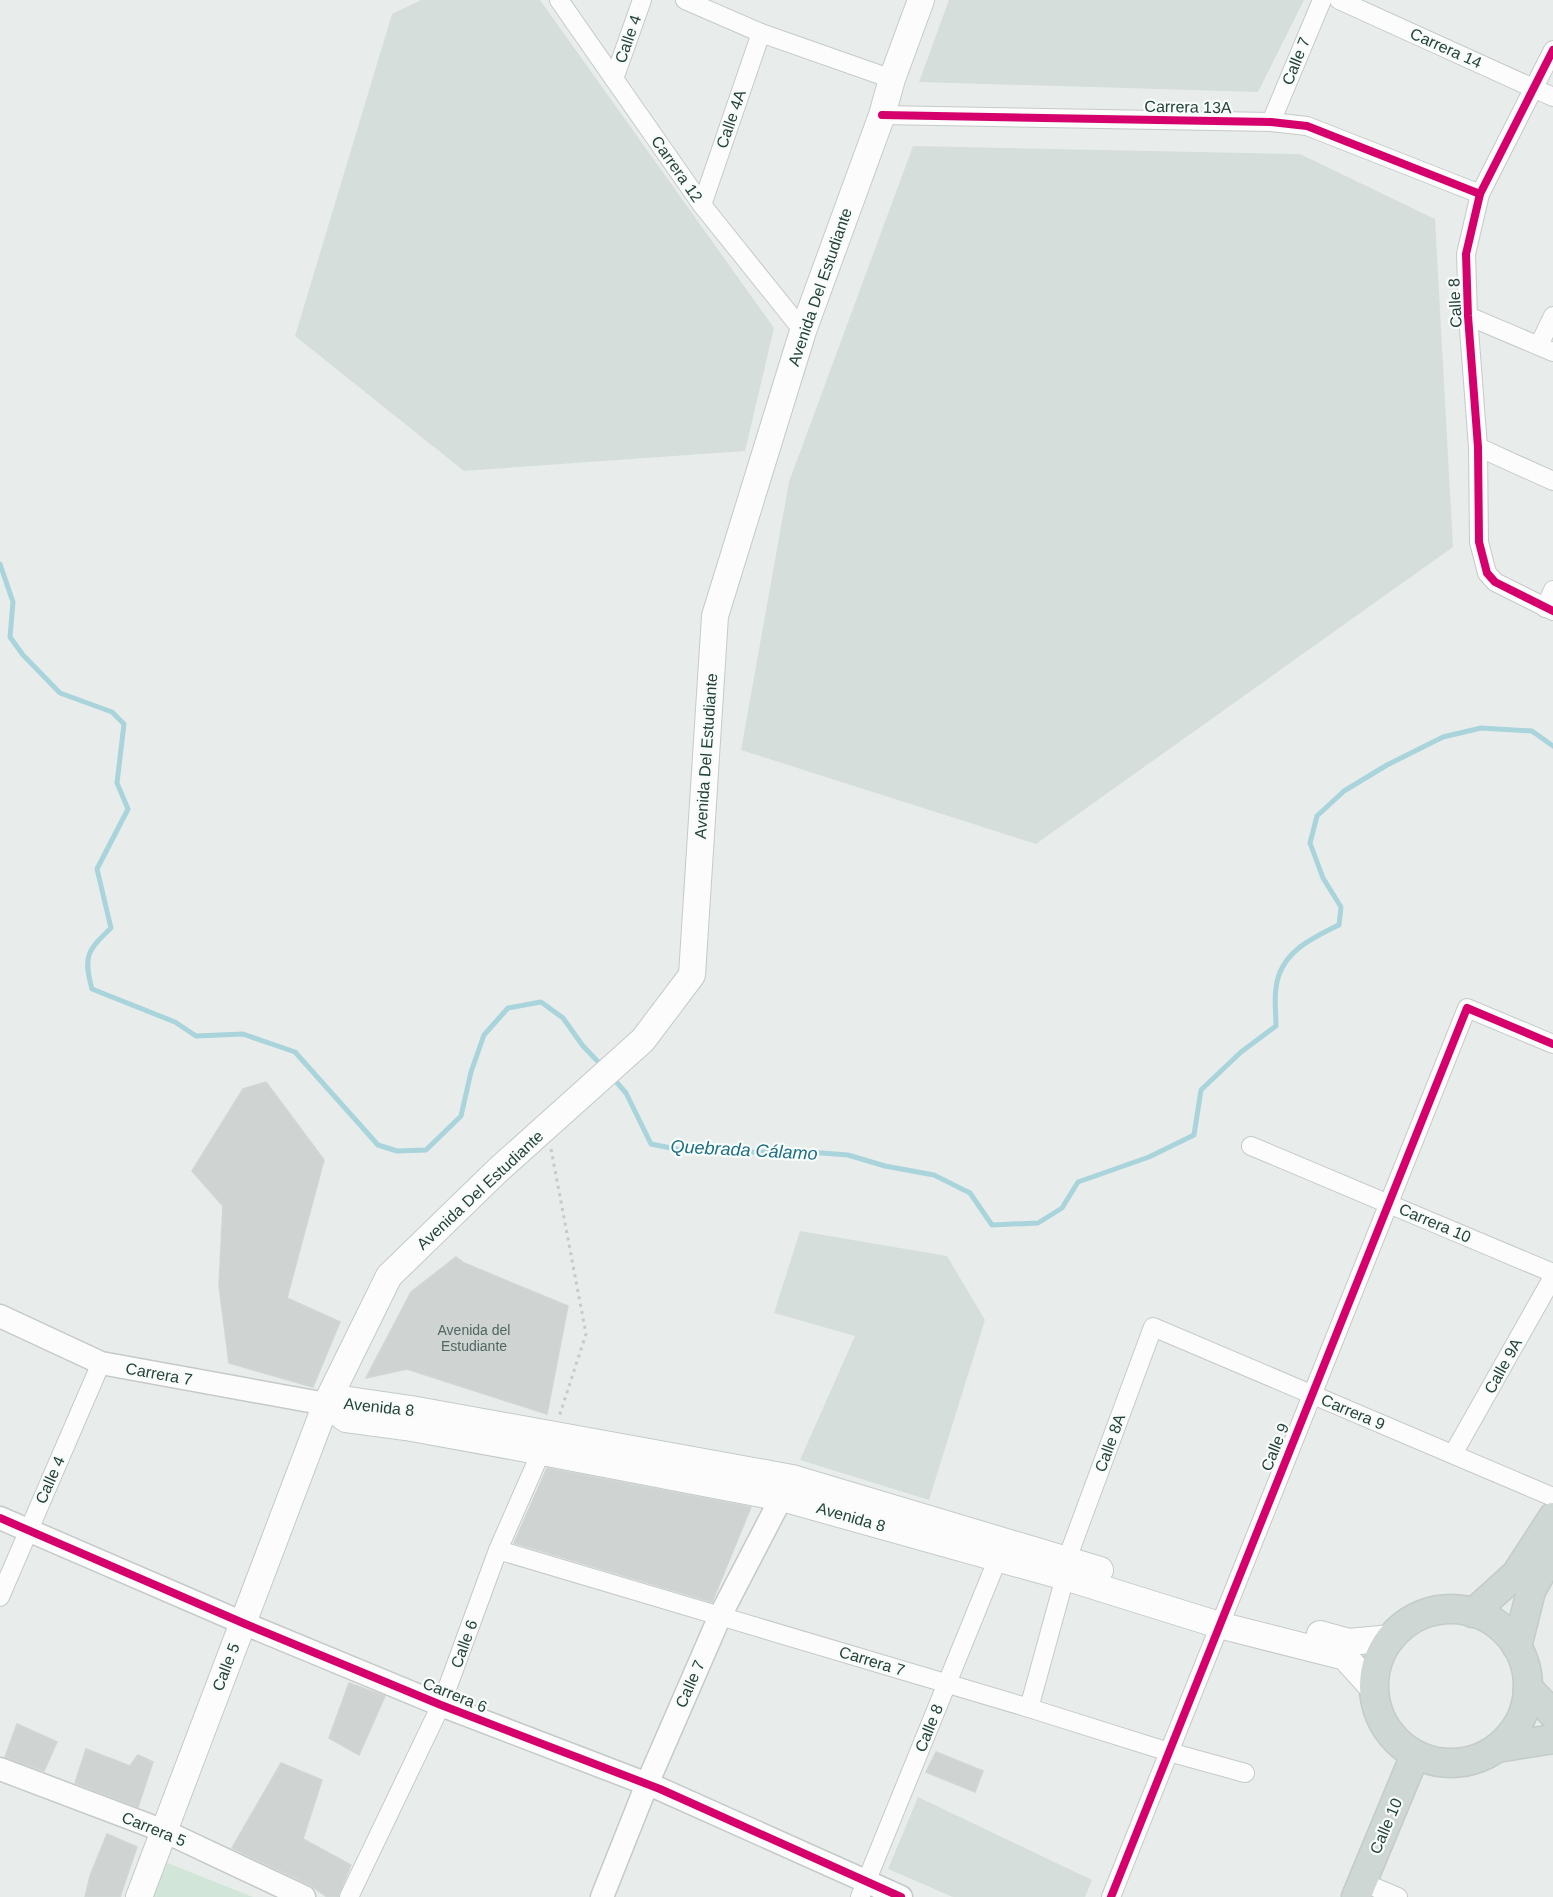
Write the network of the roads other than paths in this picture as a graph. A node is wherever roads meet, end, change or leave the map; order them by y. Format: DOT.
graph roads {
  1 [pos="559,0"];
  2 [pos="642,0"];
  3 [pos="685,0"];
  4 [pos="921,0"];
  5 [pos="1322,0"];
  6 [pos="1339,0"];
  7 [pos="761,33"];
  8 [pos="1553,50"];
  9 [pos="614,79"];
  10 [pos="892,79"];
  11 [pos="1534,88"];
  12 [pos="1553,97"];
  13 [pos="882,115"];
  14 [pos="1271,122"];
  15 [pos="1480,194"];
  16 [pos="702,205"];
  17 [pos="1468,316"];
  18 [pos="1553,316"];
  19 [pos="803,331"];
  20 [pos="1546,348"];
  21 [pos="1478,447"];
  22 [pos="1553,481"];
  23 [pos="1553,590"];
  24 [pos="1549,609"];
  25 [pos="1553,1044"];
  26 [pos="1251,1146"];
  27 [pos="1388,1203"];
  28 [pos="1553,1275"];
  29 [pos="0,1316"];
  30 [pos="1153,1327"];
  31 [pos="101,1363"];
  32 [pos="1311,1394"];
  33 [pos="326,1404"];
  34 [pos="546,1441"];
  35 [pos="1453,1454"];
  36 [pos="787,1488"];
  37 [pos="1553,1497"];
  38 [pos="1553,1517"];
  39 [pos="0,1518"];
  40 [pos="29,1529"];
  41 [pos="498,1550"];
  42 [pos="1553,1551"];
  43 [pos="998,1558"];
  44 [pos="1066,1568"];
  45 [pos="0,1597"];
  46 [pos="1473,1613"];
  47 [pos="720,1616"];
  48 [pos="1222,1617"];
  49 [pos="243,1623"];
  50 [pos="1391,1638"];
  51 [pos="1517,1647"];
  52 [pos="946,1684"];
  53 [pos="1528,1688"];
  54 [pos="1374,1689"];
  55 [pos="441,1705"];
  56 [pos="1029,1708"];
  57 [pos="1553,1714"];
  58 [pos="1553,1739"];
  59 [pos="1497,1748"];
  60 [pos="1169,1752"];
  61 [pos="1415,1755"];
  62 [pos="0,1769"];
  63 [pos="1245,1773"];
  64 [pos="647,1784"];
  65 [pos="164,1832"];
  66 [pos="863,1890"];
  67 [pos="1359,1890"];
  68 [pos="139,1897"];
  69 [pos="304,1897"];
  70 [pos="349,1897"];
  71 [pos="602,1897"];
  72 [pos="901,1897"];
  73 [pos="1111,1897"];
  74 [pos="1398,1897"];
  1 -- 9 [label="street, Carrera 12"];
  2 -- 9 [label="street, Calle 4"];
  3 -- 7 [label="street"];
  4 -- 10 [label="main road, Avenida Del Estudiante"];
  5 -- 14 [label="street, Calle 7"];
  6 -- 11 [label="street, Carrera 14"];
  7 -- 10 [label="street"];
  7 -- 16 [label="street, Calle 4A"];
  8 -- 11 [label="street, Calle 8"];
  9 -- 16 [label="street, Carrera 12"];
  10 -- 13 [label="main road, Avenida Del Estudiante"];
  11 -- 12 [label="street, Carrera 14"];
  11 -- 15 [label="street, Calle 8"];
  13 -- 14 [label="street, Carrera 13A"];
  13 -- 19 [label="main road, Avenida Del Estudiante"];
  14 -- 15 [label="street, Carrera 13A"];
  15 -- 17 [label="street, Calle 8"];
  16 -- 19 [label="street, Carrera 12"];
  17 -- 20 [label="street"];
  17 -- 21 [label="street, Calle 8"];
  18 -- 20 [label="street"];
  19 -- 33 [label="main road, Avenida Del Estudiante"];
  21 -- 22 [label="street"];
  21 -- 24 [label="street, Calle 8"];
  23 -- 24 [label="street"];
  25 -- 27 [label="street, Calle 9"];
  26 -- 27 [label="street, Carrera 10"];
  27 -- 28 [label="street, Carrera 10"];
  27 -- 32 [label="street, Calle 9"];
  28 -- 35 [label="street, Calle 9A"];
  29 -- 31 [label="street, Carrera 7"];
  30 -- 32 [label="street, Carrera 9"];
  30 -- 44 [label="street, Calle 8A"];
  31 -- 33 [label="street, Carrera 7"];
  31 -- 40 [label="street, Calle 4"];
  32 -- 35 [label="street, Carrera 9"];
  32 -- 48 [label="street, Calle 9"];
  33 -- 34 [label="main road, Avenida 8"];
  33 -- 49 [label="main road, Calle 5"];
  34 -- 36 [label="main road, Avenida 8"];
  34 -- 41 [label="street, Calle 6"];
  35 -- 37 [label="street, Carrera 9"];
  36 -- 43 [label="main road, Avenida 8"];
  36 -- 44 [label="main road, Avenida 8"];
  36 -- 47 [label="street, Calle 7"];
  38 -- 46 [label="main road"];
  39 -- 40 [label="street, Carrera 6"];
  40 -- 45 [label="street, Calle 4"];
  40 -- 49 [label="street, Carrera 6"];
  41 -- 47 [label="street, Carrera 7"];
  41 -- 55 [label="street, Calle 6"];
  42 -- 51 [label="main road"];
  43 -- 44 [label="main road, Avenida 8"];
  43 -- 52 [label="street, Calle 8"];
  44 -- 48 [label="main road, Avenida 8"];
  44 -- 56 [label="street, Calle 8A"];
  46 -- 50 [label="main road"];
  46 -- 51 [label="main road"];
  47 -- 52 [label="street, Carrera 7"];
  47 -- 64 [label="street, Calle 7"];
  48 -- 50 [label="main road, Avenida 8"];
  48 -- 54 [label="main road, Avenida 8"];
  48 -- 60 [label="street, Calle 9"];
  49 -- 55 [label="street, Carrera 6"];
  49 -- 65 [label="main road, Calle 5"];
  50 -- 54 [label="main road"];
  51 -- 53 [label="main road"];
  52 -- 56 [label="street, Carrera 7"];
  52 -- 66 [label="street, Calle 8"];
  53 -- 57 [label="main road"];
  53 -- 59 [label="main road"];
  54 -- 61 [label="main road"];
  55 -- 64 [label="street, Carrera 6"];
  55 -- 70 [label="street, Calle 6"];
  56 -- 60 [label="street, Carrera 7"];
  58 -- 59 [label="main road"];
  59 -- 61 [label="main road"];
  60 -- 63 [label="street, Carrera 7"];
  60 -- 73 [label="street, Calle 9"];
  61 -- 67 [label="main road, Calle 10"];
  62 -- 65 [label="street, Carrera 5"];
  64 -- 66 [label="street, Carrera 6"];
  64 -- 71 [label="street, Calle 7"];
  65 -- 68 [label="main road, Calle 5"];
  65 -- 69 [label="street, Carrera 5"];
  66 -- 72 [label="street, Carrera 6"];
  67 -- 74 [label="street"];
}
